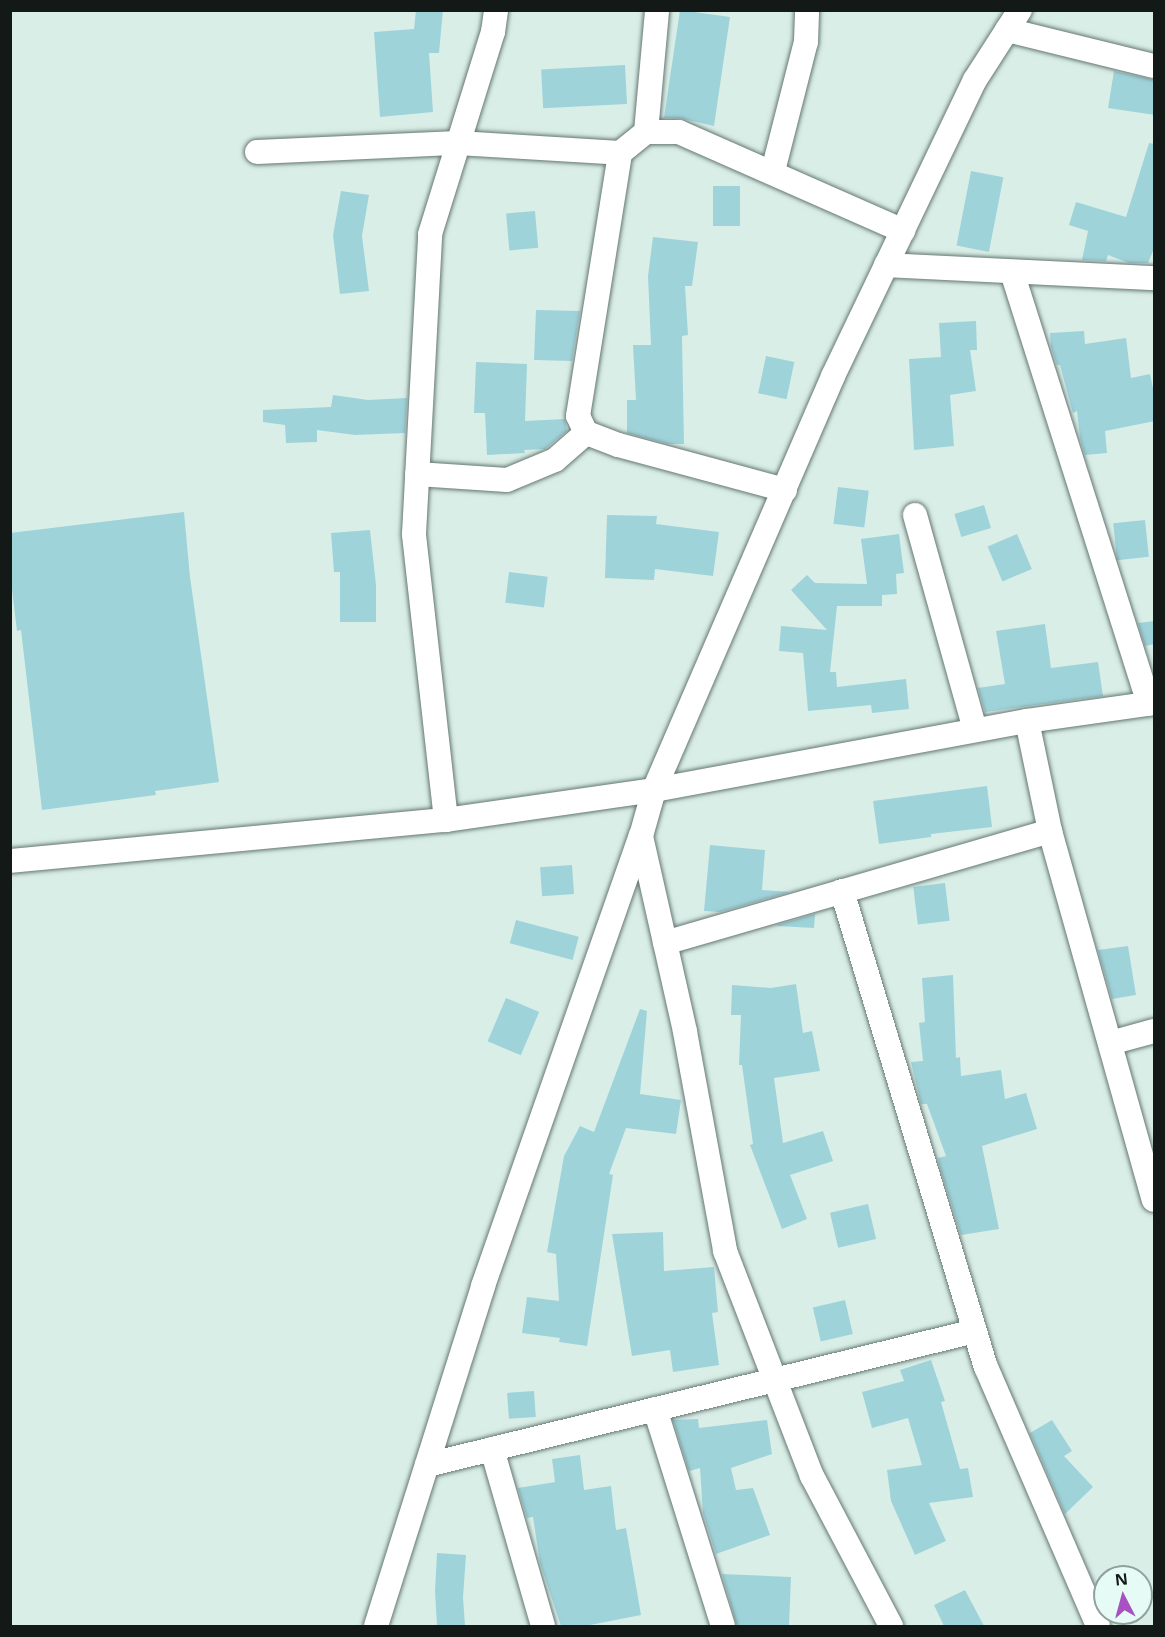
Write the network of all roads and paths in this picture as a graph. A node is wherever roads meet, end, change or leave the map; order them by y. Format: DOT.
graph roads {
  1 [pos="495,10"];
  2 [pos="657,10"];
  3 [pos="807,10"];
  4 [pos="1013,20"];
  5 [pos="1155,66"];
  6 [pos="646,132"];
  7 [pos="458,143"];
  8 [pos="257,152"];
  9 [pos="620,153"];
  10 [pos="773,171"];
  11 [pos="903,231"];
  12 [pos="886,265"];
  13 [pos="1012,272"];
  14 [pos="1155,278"];
  15 [pos="586,433"];
  16 [pos="417,474"];
  17 [pos="785,490"];
  18 [pos="915,515"];
  19 [pos="1152,704"];
  20 [pos="1027,721"];
  21 [pos="975,730"];
  22 [pos="654,790"];
  23 [pos="446,820"];
  24 [pos="1050,831"];
  25 [pos="640,836"];
  26 [pos="10,861"];
  27 [pos="842,891"];
  28 [pos="665,943"];
  29 [pos="1155,1031"];
  30 [pos="1110,1043"];
  31 [pos="1155,1200"];
  32 [pos="975,1331"];
  33 [pos="775,1380"];
  34 [pos="655,1409"];
  35 [pos="492,1449"];
  36 [pos="426,1465"];
  37 [pos="376,1626"];
  38 [pos="543,1626"];
  39 [pos="723,1626"];
  40 [pos="891,1626"];
  41 [pos="1098,1626"];
  1 -- 7 [label="street"];
  2 -- 6 [label="street"];
  3 -- 10 [label="street"];
  4 -- 5 [label="street"];
  4 -- 11 [label="street"];
  6 -- 9 [label="street"];
  6 -- 10 [label="street"];
  7 -- 8 [label="street"];
  7 -- 9 [label="street"];
  7 -- 16 [label="street"];
  9 -- 15 [label="street"];
  10 -- 11 [label="street"];
  11 -- 12 [label="street"];
  12 -- 13 [label="street"];
  12 -- 17 [label="street"];
  13 -- 14 [label="street"];
  13 -- 19 [label="street"];
  15 -- 16 [label="street"];
  15 -- 17 [label="street"];
  16 -- 23 [label="street"];
  17 -- 22 [label="street"];
  18 -- 21 [label="street"];
  19 -- 20 [label="street"];
  20 -- 21 [label="street"];
  20 -- 24 [label="street"];
  21 -- 22 [label="street"];
  22 -- 23 [label="street"];
  22 -- 25 [label="street"];
  23 -- 26 [label="street"];
  24 -- 27 [label="street"];
  24 -- 30 [label="street"];
  25 -- 28 [label="street"];
  25 -- 36 [label="street"];
  27 -- 28 [label="street"];
  27 -- 32 [label="street"];
  28 -- 33 [label="street"];
  29 -- 30 [label="street"];
  30 -- 31 [label="street"];
  32 -- 33 [label="street"];
  32 -- 41 [label="street"];
  33 -- 34 [label="street"];
  33 -- 40 [label="street"];
  34 -- 35 [label="street"];
  34 -- 39 [label="street"];
  35 -- 36 [label="street"];
  35 -- 38 [label="street"];
  36 -- 37 [label="street"];
}
